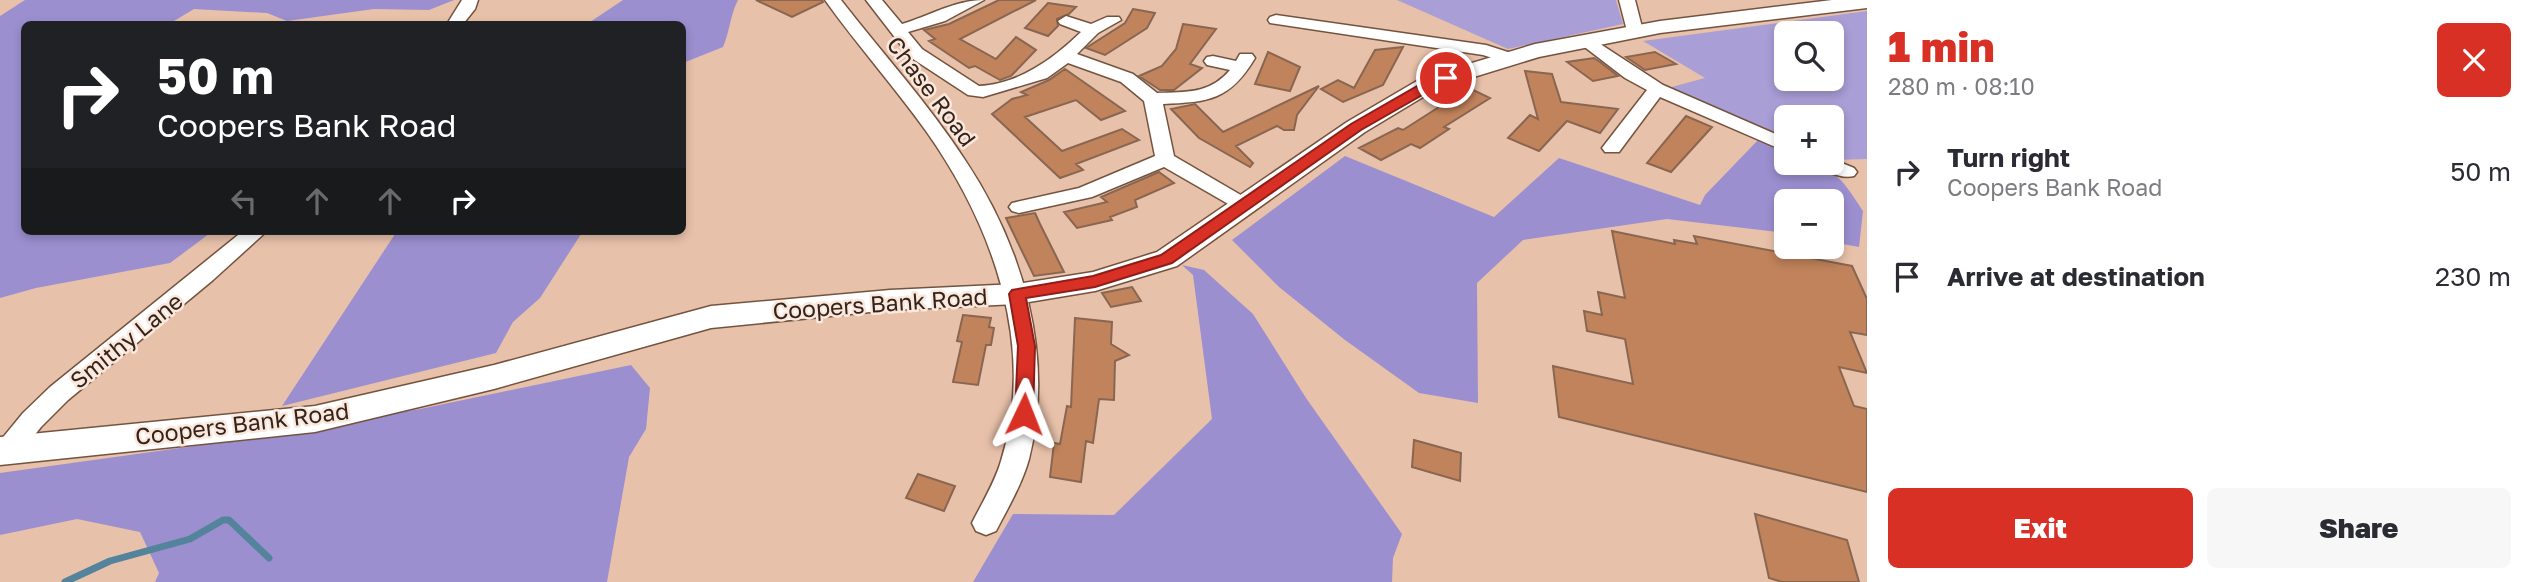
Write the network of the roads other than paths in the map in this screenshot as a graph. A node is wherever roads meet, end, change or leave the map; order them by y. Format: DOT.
graph roads {
  1 [pos="470,0"];
  2 [pos="833,0"];
  3 [pos="874,0"];
  4 [pos="976,0"];
  5 [pos="1627,0"];
  6 [pos="1867,2"];
  7 [pos="993,7"];
  8 [pos="1113,20"];
  9 [pos="1276,20"];
  10 [pos="457,21"];
  11 [pos="1066,21"];
  12 [pos="899,30"];
  13 [pos="1092,30"];
  14 [pos="1635,31"];
  15 [pos="1588,41"];
  16 [pos="1066,56"];
  17 [pos="1507,58"];
  18 [pos="1213,61"];
  19 [pos="1657,89"];
  20 [pos="1153,99"];
  21 [pos="1774,140"];
  22 [pos="1612,148"];
  23 [pos="1165,159"];
  24 [pos="1844,171"];
  25 [pos="1847,172"];
  26 [pos="1244,205"];
  27 [pos="1019,207"];
  28 [pos="251,235"];
  29 [pos="1017,294"];
  30 [pos="4,450"];
  31 [pos="986,523"];
  1 -- 10 [label="street"];
  2 -- 29 [label="street, Chase Road"];
  3 -- 12 [label="street"];
  4 -- 7 [label="street"];
  4 -- 12 [label="street"];
  5 -- 14 [label="street"];
  6 -- 14 [label="street, Coopers Bank Road"];
  8 -- 13 [label="street"];
  9 -- 17 [label="street"];
  11 -- 13 [label="street"];
  12 -- 16 [label="street"];
  13 -- 16 [label="street"];
  14 -- 15 [label="street, Coopers Bank Road"];
  15 -- 17 [label="street, Coopers Bank Road"];
  15 -- 19 [label="street"];
  16 -- 20 [label="street"];
  17 -- 26 [label="street, Coopers Bank Road"];
  18 -- 20 [label="street"];
  19 -- 21 [label="street"];
  19 -- 22 [label="street"];
  20 -- 23 [label="street"];
  23 -- 26 [label="street"];
  23 -- 27 [label="street"];
  24 -- 25 [label="street"];
  26 -- 29 [label="street, Coopers Bank Road"];
  28 -- 30 [label="street, Smithy Lane"];
  29 -- 30 [label="street, Coopers Bank Road"];
  29 -- 31 [label="street, Chase Road"];
}
